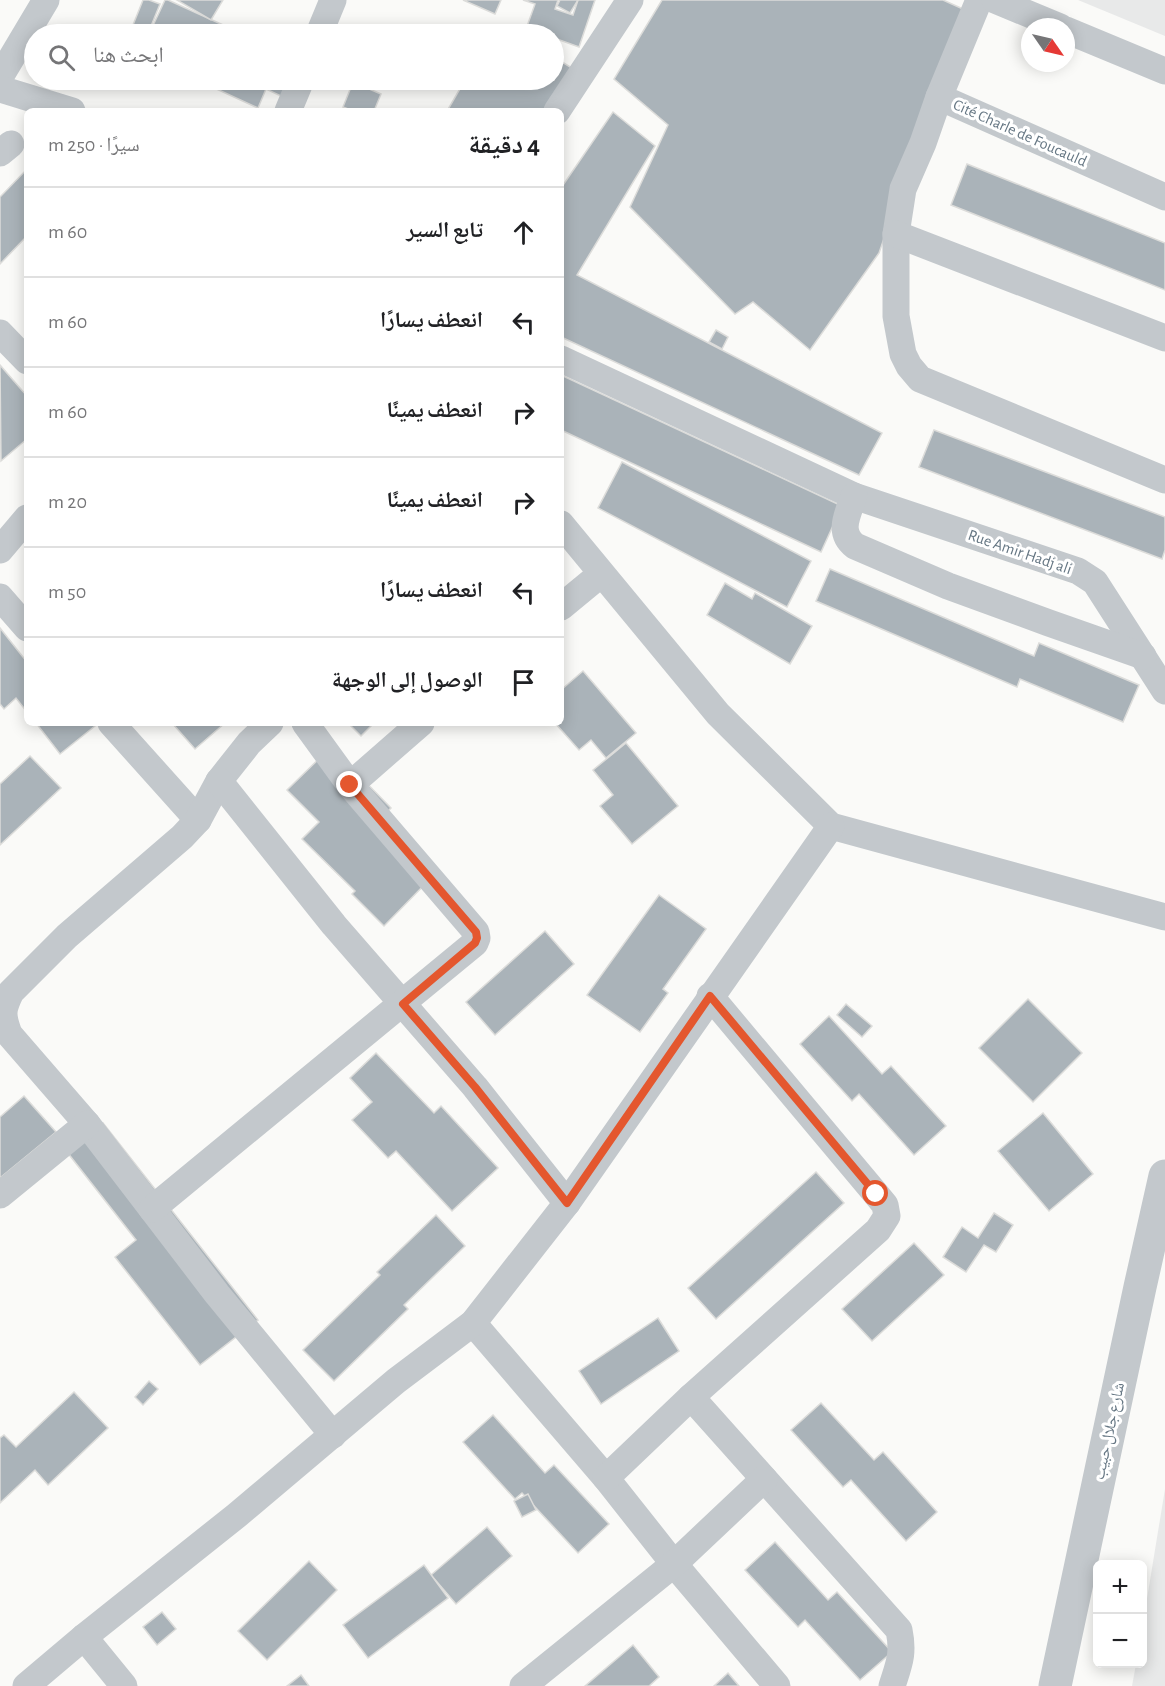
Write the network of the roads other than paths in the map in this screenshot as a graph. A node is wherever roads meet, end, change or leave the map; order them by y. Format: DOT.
graph roads {
  1 [pos="46,0"];
  2 [pos="333,0"];
  3 [pos="630,0"];
  4 [pos="979,0"];
  5 [pos="995,0"];
  6 [pos="1038,18"];
  7 [pos="32,24"];
  8 [pos="323,24"];
  9 [pos="1075,34"];
  10 [pos="24,37"];
  11 [pos="1165,71"];
  12 [pos="0,77"];
  13 [pos="0,89"];
  14 [pos="297,90"];
  15 [pos="939,97"];
  16 [pos="62,108"];
  17 [pos="289,108"];
  18 [pos="559,108"];
  19 [pos="1165,197"];
  20 [pos="896,234"];
  21 [pos="0,333"];
  22 [pos="1165,338"];
  23 [pos="24,358"];
  24 [pos="564,360"];
  25 [pos="1165,480"];
  26 [pos="854,496"];
  27 [pos="24,522"];
  28 [pos="564,528"];
  29 [pos="0,550"];
  30 [pos="601,574"];
  31 [pos="0,597"];
  32 [pos="564,605"];
  33 [pos="24,625"];
  34 [pos="1143,656"];
  35 [pos="1165,692"];
  36 [pos="114,726"];
  37 [pos="267,726"];
  38 [pos="307,726"];
  39 [pos="418,726"];
  40 [pos="219,781"];
  41 [pos="350,785"];
  42 [pos="198,820"];
  43 [pos="831,826"];
  44 [pos="1165,917"];
  45 [pos="710,996"];
  46 [pos="403,1004"];
  47 [pos="4,1037"];
  48 [pos="87,1124"];
  49 [pos="1165,1176"];
  50 [pos="0,1195"];
  51 [pos="567,1203"];
  52 [pos="152,1209"];
  53 [pos="473,1323"];
  54 [pos="691,1397"];
  55 [pos="333,1435"];
  56 [pos="606,1478"];
  57 [pos="764,1479"];
  58 [pos="674,1564"];
  59 [pos="84,1637"];
  60 [pos="26,1686"];
  61 [pos="124,1686"];
  62 [pos="524,1686"];
  63 [pos="777,1686"];
  64 [pos="892,1686"];
  65 [pos="1055,1686"];
  1 -- 7 [label="street"];
  2 -- 8 [label="street"];
  3 -- 18 [label="street"];
  4 -- 15 [label="street, Cité Charle de Foucauld"];
  5 -- 6 [label="street"];
  9 -- 11 [label="street"];
  10 -- 12 [label="street"];
  13 -- 16 [label="street"];
  14 -- 17 [label="street"];
  15 -- 19 [label="street, Cité Charle de Foucauld"];
  15 -- 20 [label="street"];
  20 -- 22 [label="street"];
  20 -- 25 [label="street"];
  21 -- 23 [label="street"];
  24 -- 26 [label="street, Rue Amir Hadj ali"];
  26 -- 34 [label="street, Rue Amir Hadj ali"];
  26 -- 34 [label="street"];
  27 -- 29 [label="street"];
  28 -- 30 [label="street"];
  30 -- 32 [label="street"];
  30 -- 43 [label="street"];
  31 -- 33 [label="street"];
  34 -- 35 [label="street, Rue Amir Hadj ali"];
  36 -- 42 [label="street"];
  37 -- 40 [label="street"];
  38 -- 41 [label="street"];
  39 -- 41 [label="street"];
  40 -- 42 [label="street"];
  40 -- 46 [label="street"];
  41 -- 46 [label="street"];
  42 -- 47 [label="street"];
  43 -- 44 [label="street"];
  43 -- 45 [label="street"];
  45 -- 51 [label="street"];
  45 -- 54 [label="street"];
  46 -- 51 [label="street"];
  46 -- 52 [label="street"];
  47 -- 48 [label="street"];
  48 -- 50 [label="street"];
  48 -- 52 [label="street"];
  49 -- 65 [label="street, شارع جلال حبيب"];
  51 -- 53 [label="street"];
  52 -- 55 [label="street"];
  53 -- 55 [label="street"];
  53 -- 56 [label="street"];
  54 -- 56 [label="street"];
  54 -- 57 [label="street"];
  55 -- 59 [label="street"];
  56 -- 58 [label="street"];
  57 -- 58 [label="street"];
  57 -- 64 [label="street"];
  58 -- 62 [label="street"];
  58 -- 63 [label="street"];
  59 -- 60 [label="street"];
  59 -- 61 [label="street"];
}
